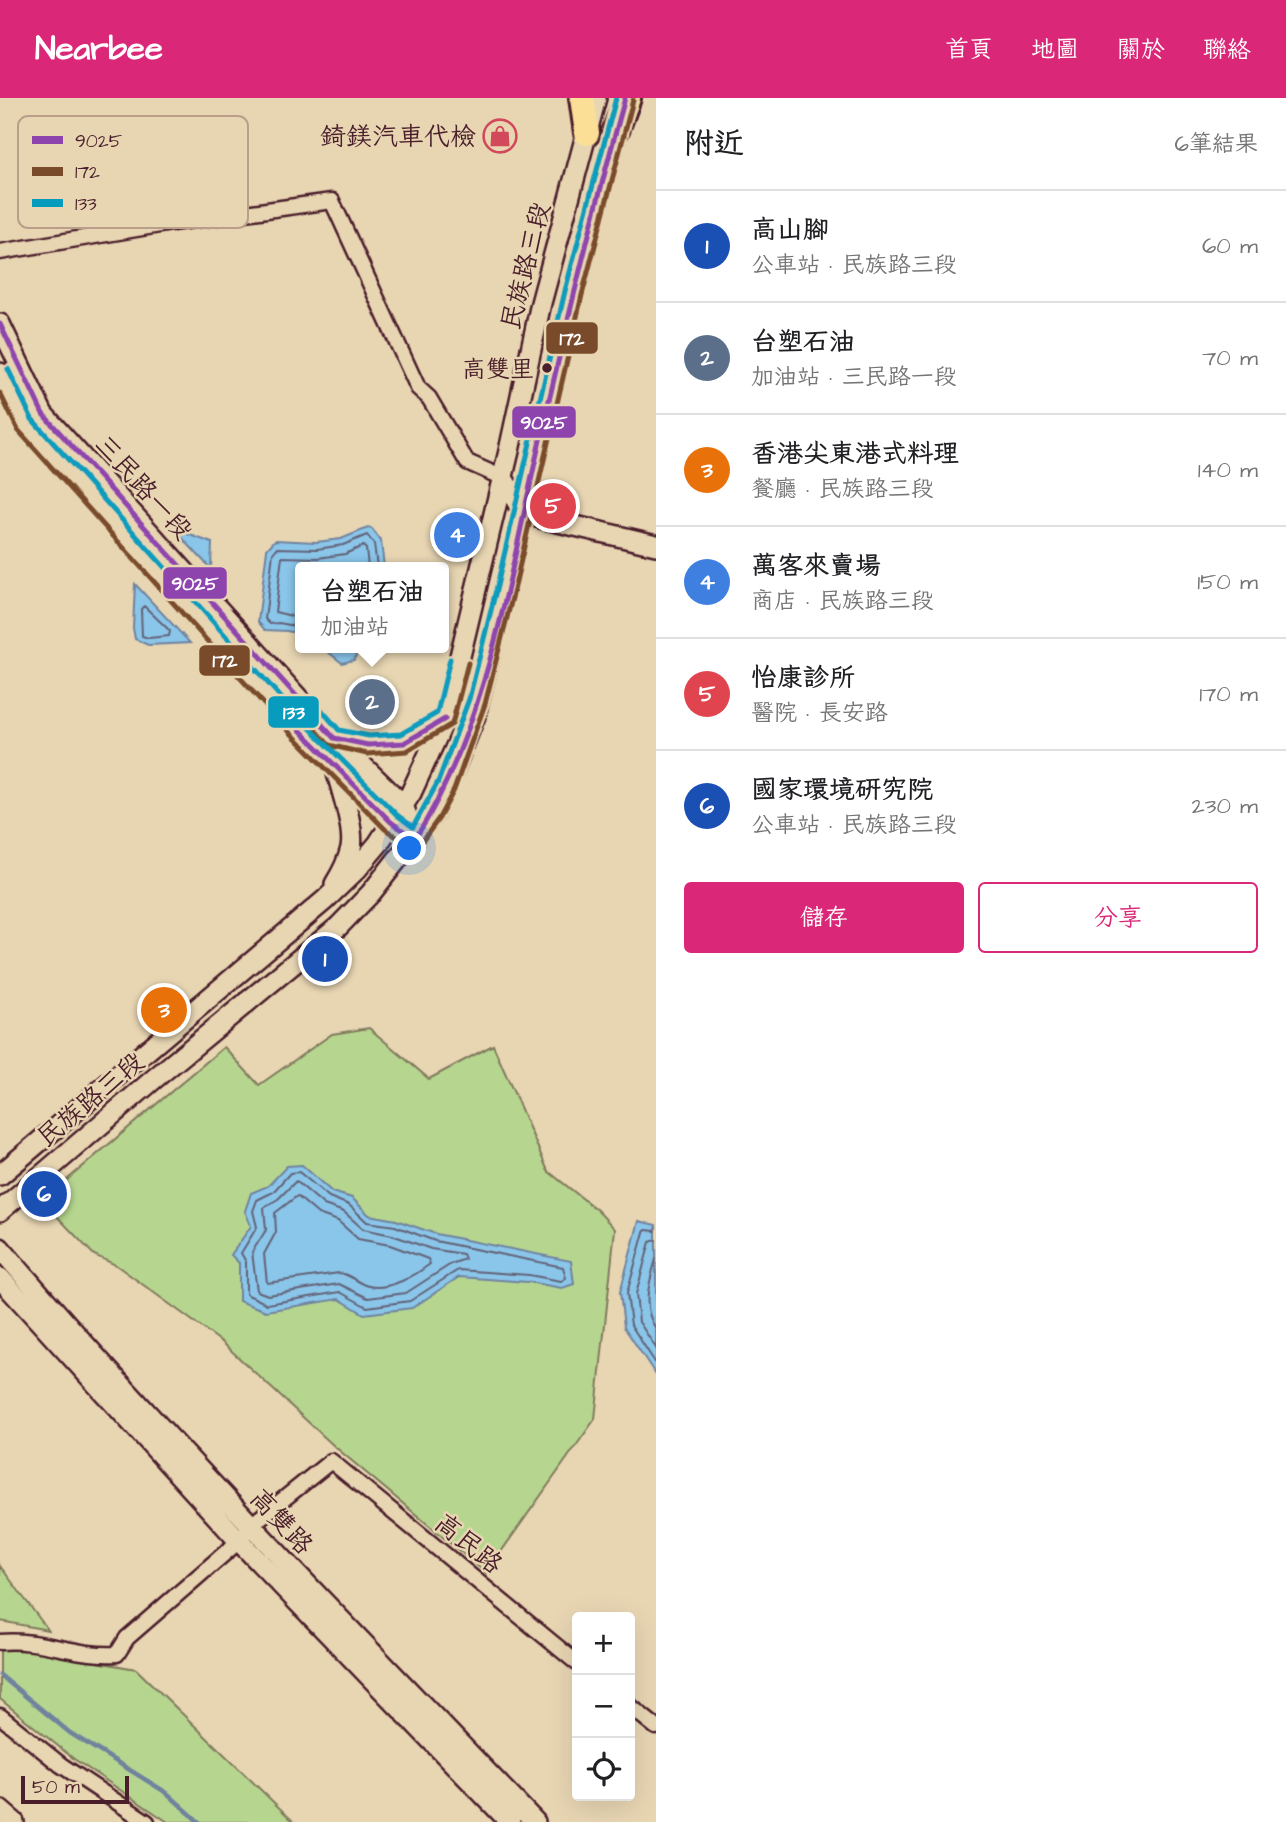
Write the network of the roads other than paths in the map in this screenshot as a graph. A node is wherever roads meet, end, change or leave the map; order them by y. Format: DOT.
graph roads {
  1 [pos="582,98"];
  2 [pos="596,98"];
  3 [pos="627,98"];
  4 [pos="616,130"];
  5 [pos="587,133"];
  6 [pos="248,213"];
  7 [pos="142,228"];
  8 [pos="0,252"];
  9 [pos="0,324"];
  10 [pos="0,373"];
  11 [pos="503,478"];
  12 [pos="524,514"];
  13 [pos="656,545"];
  14 [pos="445,719"];
  15 [pos="334,738"];
  16 [pos="334,765"];
  17 [pos="402,806"];
  18 [pos="391,822"];
  19 [pos="415,839"];
  20 [pos="325,900"];
  21 [pos="0,1175"];
  22 [pos="0,1211"];
  23 [pos="0,1248"];
  24 [pos="0,1278"];
  25 [pos="244,1533"];
  26 [pos="0,1642"];
  27 [pos="572,1659"];
  28 [pos="635,1710"];
  29 [pos="0,1716"];
  30 [pos="656,1727"];
  31 [pos="0,1810"];
  32 [pos="14,1822"];
  33 [pos="147,1822"];
  34 [pos="510,1822"];
  35 [pos="535,1822"];
  1 -- 5 [label="highway"];
  2 -- 5 [label="street, 民族路三段"];
  3 -- 4 [label="highway"];
  4 -- 12 [label="street, 民族路三段"];
  5 -- 11 [label="street, 民族路三段"];
  6 -- 11 [label="street"];
  7 -- 8 [label="street"];
  9 -- 15 [label="street, 三民路一段"];
  10 -- 16 [label="street, 三民路一段"];
  11 -- 12 [label="street"];
  11 -- 14 [label="street, 民族路三段"];
  12 -- 13 [label="street"];
  12 -- 19 [label="street, 民族路三段"];
  14 -- 15 [label="street"];
  14 -- 17 [label="street, 民族路三段"];
  15 -- 17 [label="street, 三民路一段"];
  16 -- 18 [label="street, 三民路一段"];
  16 -- 20 [label="street, 三民路一段"];
  17 -- 18 [label="street, 民族路三段"];
  17 -- 19 [label="street"];
  18 -- 19 [label="street, 三民路一段"];
  18 -- 20 [label="street, 民族路三段"];
  19 -- 22 [label="street, 民族路三段"];
  20 -- 21 [label="street, 民族路三段"];
  23 -- 25 [label="street, 高雙路"];
  24 -- 25 [label="street, 高雙路"];
  25 -- 26 [label="street"];
  25 -- 27 [label="street, 高民路"];
  25 -- 34 [label="street, 高雙路"];
  25 -- 35 [label="street, 高雙路"];
  28 -- 30 [label="street"];
  29 -- 33 [label="street"];
  31 -- 32 [label="street"];
}
